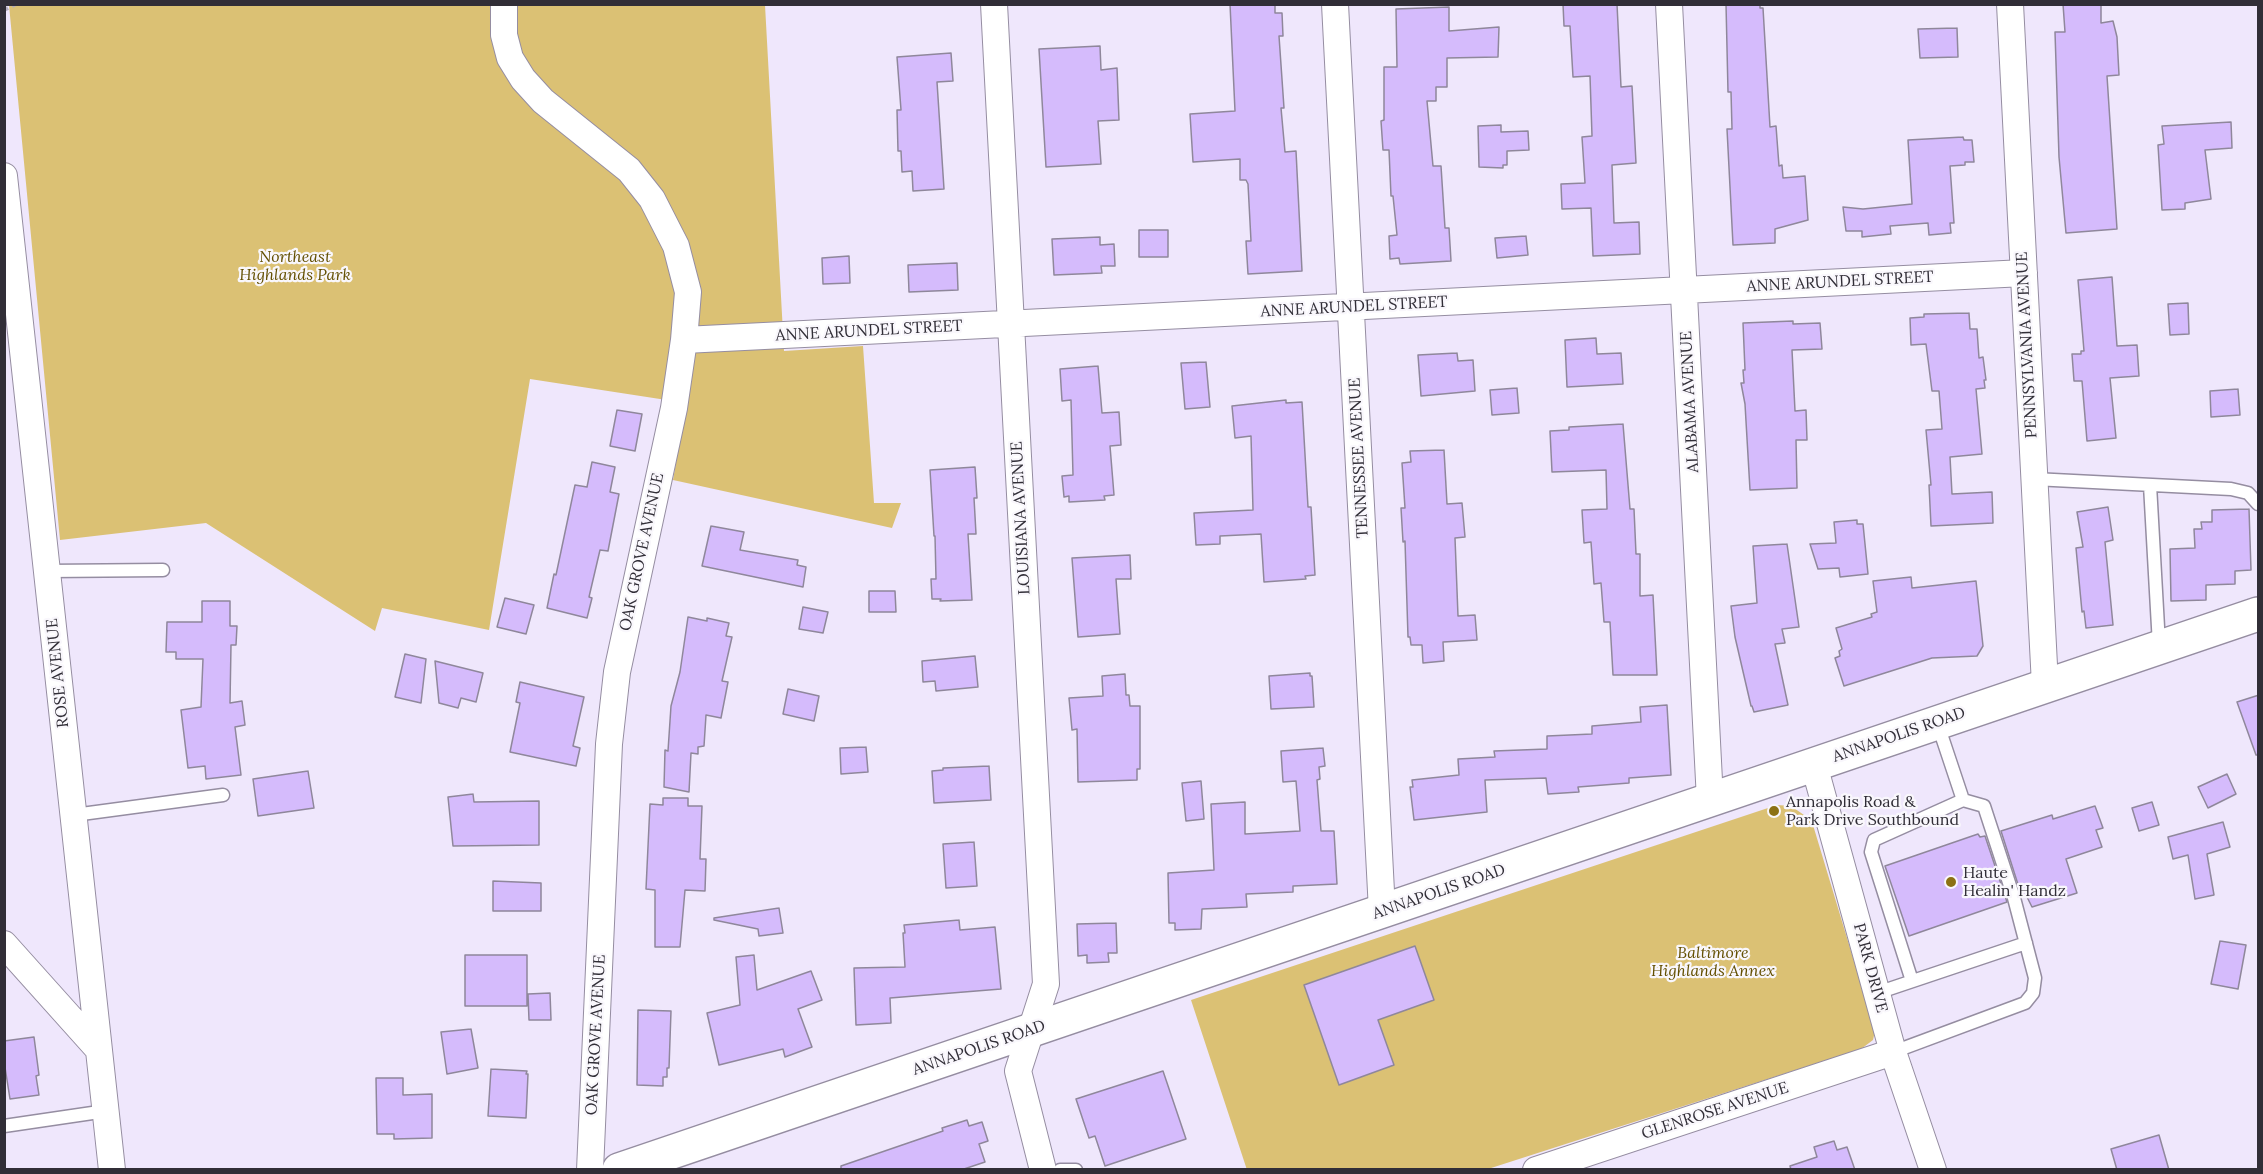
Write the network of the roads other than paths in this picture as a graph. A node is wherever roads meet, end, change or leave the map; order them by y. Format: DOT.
graph roads {
  1 [pos="504,4"];
  2 [pos="994,4"];
  3 [pos="1335,4"];
  4 [pos="1669,4"];
  5 [pos="2010,4"];
  6 [pos="4,176"];
  7 [pos="2024,273"];
  8 [pos="1684,290"];
  9 [pos="1351,307"];
  10 [pos="1011,324"];
  11 [pos="684,340"];
  12 [pos="2034,479"];
  13 [pos="2150,485"];
  14 [pos="2259,504"];
  15 [pos="163,570"];
  16 [pos="47,571"];
  17 [pos="2259,614"];
  18 [pos="2159,647"];
  19 [pos="2045,685"];
  20 [pos="1937,722"];
  21 [pos="1814,765"];
  22 [pos="224,795"];
  23 [pos="1710,800"];
  24 [pos="1963,801"];
  25 [pos="74,815"];
  26 [pos="1382,911"];
  27 [pos="2026,943"];
  28 [pos="5,945"];
  29 [pos="1912,981"];
  30 [pos="1877,993"];
  31 [pos="1032,1030"];
  32 [pos="99,1050"];
  33 [pos="1893,1052"];
  34 [pos="106,1111"];
  35 [pos="4,1126"];
  36 [pos="112,1170"];
  37 [pos="590,1170"];
  38 [pos="619,1170"];
  39 [pos="1043,1170"];
  40 [pos="1060,1170"];
  41 [pos="1076,1170"];
  42 [pos="1536,1170"];
  43 [pos="1933,1170"];
  1 -- 11 [label="street, OAK GROVE AVENUE"];
  2 -- 10 [label="street, LOUISIANA AVENUE"];
  3 -- 9 [label="street, TENNESSEE AVENUE"];
  4 -- 8 [label="street, ALABAMA AVENUE"];
  5 -- 7 [label="street, PENNSYLVANIA AVENUE"];
  6 -- 16 [label="street, ROSE AVENUE"];
  7 -- 8 [label="street, ANNE ARUNDEL STREET"];
  7 -- 12 [label="street, PENNSYLVANIA AVENUE"];
  8 -- 9 [label="street, ANNE ARUNDEL STREET"];
  8 -- 23 [label="street, ALABAMA AVENUE"];
  9 -- 10 [label="street, ANNE ARUNDEL STREET"];
  9 -- 26 [label="street, TENNESSEE AVENUE"];
  10 -- 11 [label="street, ANNE ARUNDEL STREET"];
  10 -- 31 [label="street, LOUISIANA AVENUE"];
  11 -- 37 [label="street, OAK GROVE AVENUE"];
  12 -- 13 [label="lane"];
  12 -- 19 [label="street, PENNSYLVANIA AVENUE"];
  13 -- 14 [label="lane"];
  13 -- 18 [label="lane"];
  15 -- 16 [label="lane"];
  16 -- 25 [label="street, ROSE AVENUE"];
  17 -- 18 [label="main road, ANNAPOLIS ROAD"];
  18 -- 19 [label="main road, ANNAPOLIS ROAD"];
  19 -- 20 [label="main road, ANNAPOLIS ROAD"];
  20 -- 21 [label="main road, ANNAPOLIS ROAD"];
  20 -- 24 [label="lane"];
  21 -- 23 [label="main road, ANNAPOLIS ROAD"];
  21 -- 30 [label="street, PARK DRIVE"];
  22 -- 25 [label="lane"];
  23 -- 26 [label="main road, ANNAPOLIS ROAD"];
  24 -- 27 [label="lane"];
  24 -- 29 [label="lane"];
  25 -- 32 [label="street, ROSE AVENUE"];
  26 -- 31 [label="main road, ANNAPOLIS ROAD"];
  27 -- 29 [label="lane"];
  27 -- 33 [label="lane"];
  28 -- 32 [label="street"];
  29 -- 30 [label="lane"];
  30 -- 33 [label="street, PARK DRIVE"];
  31 -- 38 [label="main road, ANNAPOLIS ROAD"];
  31 -- 39 [label="street, LOUISIANA AVENUE"];
  32 -- 34 [label="street, ROSE AVENUE"];
  33 -- 42 [label="street, GLENROSE AVENUE"];
  33 -- 43 [label="street, PARK DRIVE"];
  34 -- 35 [label="lane"];
  34 -- 36 [label="street, ROSE AVENUE"];
  40 -- 41 [label="lane"];
}
